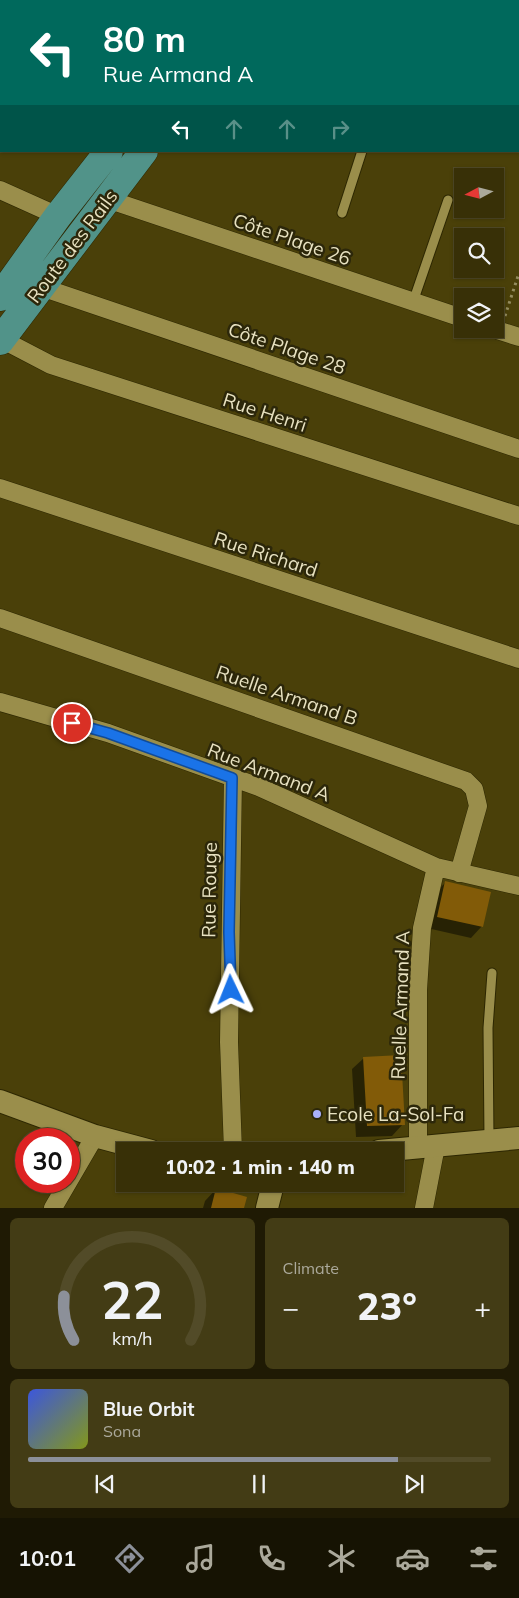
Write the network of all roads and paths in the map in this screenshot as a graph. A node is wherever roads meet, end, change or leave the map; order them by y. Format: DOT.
graph roads {
  1 [pos="108,152"];
  2 [pos="143,152"];
  3 [pos="362,152"];
  4 [pos="0,190"];
  5 [pos="107,199"];
  6 [pos="448,200"];
  7 [pos="342,213"];
  8 [pos="58,216"];
  9 [pos="519,273"];
  10 [pos="40,287"];
  11 [pos="0,298"];
  12 [pos="412,302"];
  13 [pos="504,312"];
  14 [pos="454,315"];
  15 [pos="504,332"];
  16 [pos="519,337"];
  17 [pos="1,340"];
  18 [pos="519,449"];
  19 [pos="0,488"];
  20 [pos="519,516"];
  21 [pos="0,618"];
  22 [pos="519,659"];
  23 [pos="0,702"];
  24 [pos="232,778"];
  25 [pos="436,867"];
  26 [pos="459,873"];
  27 [pos="519,886"];
  28 [pos="492,973"];
  29 [pos="0,1101"];
  30 [pos="95,1136"];
  31 [pos="519,1138"];
  32 [pos="489,1140"];
  33 [pos="117,1142"];
  34 [pos="233,1142"];
  35 [pos="427,1146"];
  36 [pos="404,1148"];
  37 [pos="271,1192"];
  38 [pos="53,1208"];
  39 [pos="267,1208"];
  40 [pos="424,1208"];
  1 -- 8 [label="main road, Route des Rails"];
  2 -- 5 [label="main road, Route des Rails"];
  3 -- 7 [label="lane"];
  4 -- 8 [label="street"];
  5 -- 10 [label="main road, Route des Rails"];
  5 -- 12 [label="street, Côte Plage 26"];
  6 -- 12 [label="lane"];
  8 -- 11 [label="main road, Route des Rails"];
  9 -- 13 [label="path"];
  10 -- 17 [label="main road, Route des Rails"];
  10 -- 18 [label="street, Côte Plage 28"];
  12 -- 14 [label="street, Côte Plage 26"];
  15 -- 16 [label="street"];
  17 -- 20 [label="street, Rue Henri"];
  19 -- 22 [label="street, Rue Richard"];
  21 -- 26 [label="street, Ruelle Armand B"];
  23 -- 24 [label="street, Rue Armand A"];
  24 -- 25 [label="street, Rue Armand A"];
  24 -- 34 [label="street, Rue Rouge"];
  25 -- 26 [label="street, Rue Armand A"];
  25 -- 35 [label="street, Ruelle Armand A"];
  26 -- 27 [label="street, Rue Armand A"];
  28 -- 32 [label="lane"];
  29 -- 30 [label="street"];
  30 -- 33 [label="street"];
  30 -- 38 [label="street"];
  31 -- 32 [label="street"];
  32 -- 35 [label="street"];
  35 -- 36 [label="street"];
  35 -- 40 [label="street, Ruelle Armand A"];
  37 -- 39 [label="street"];
}
